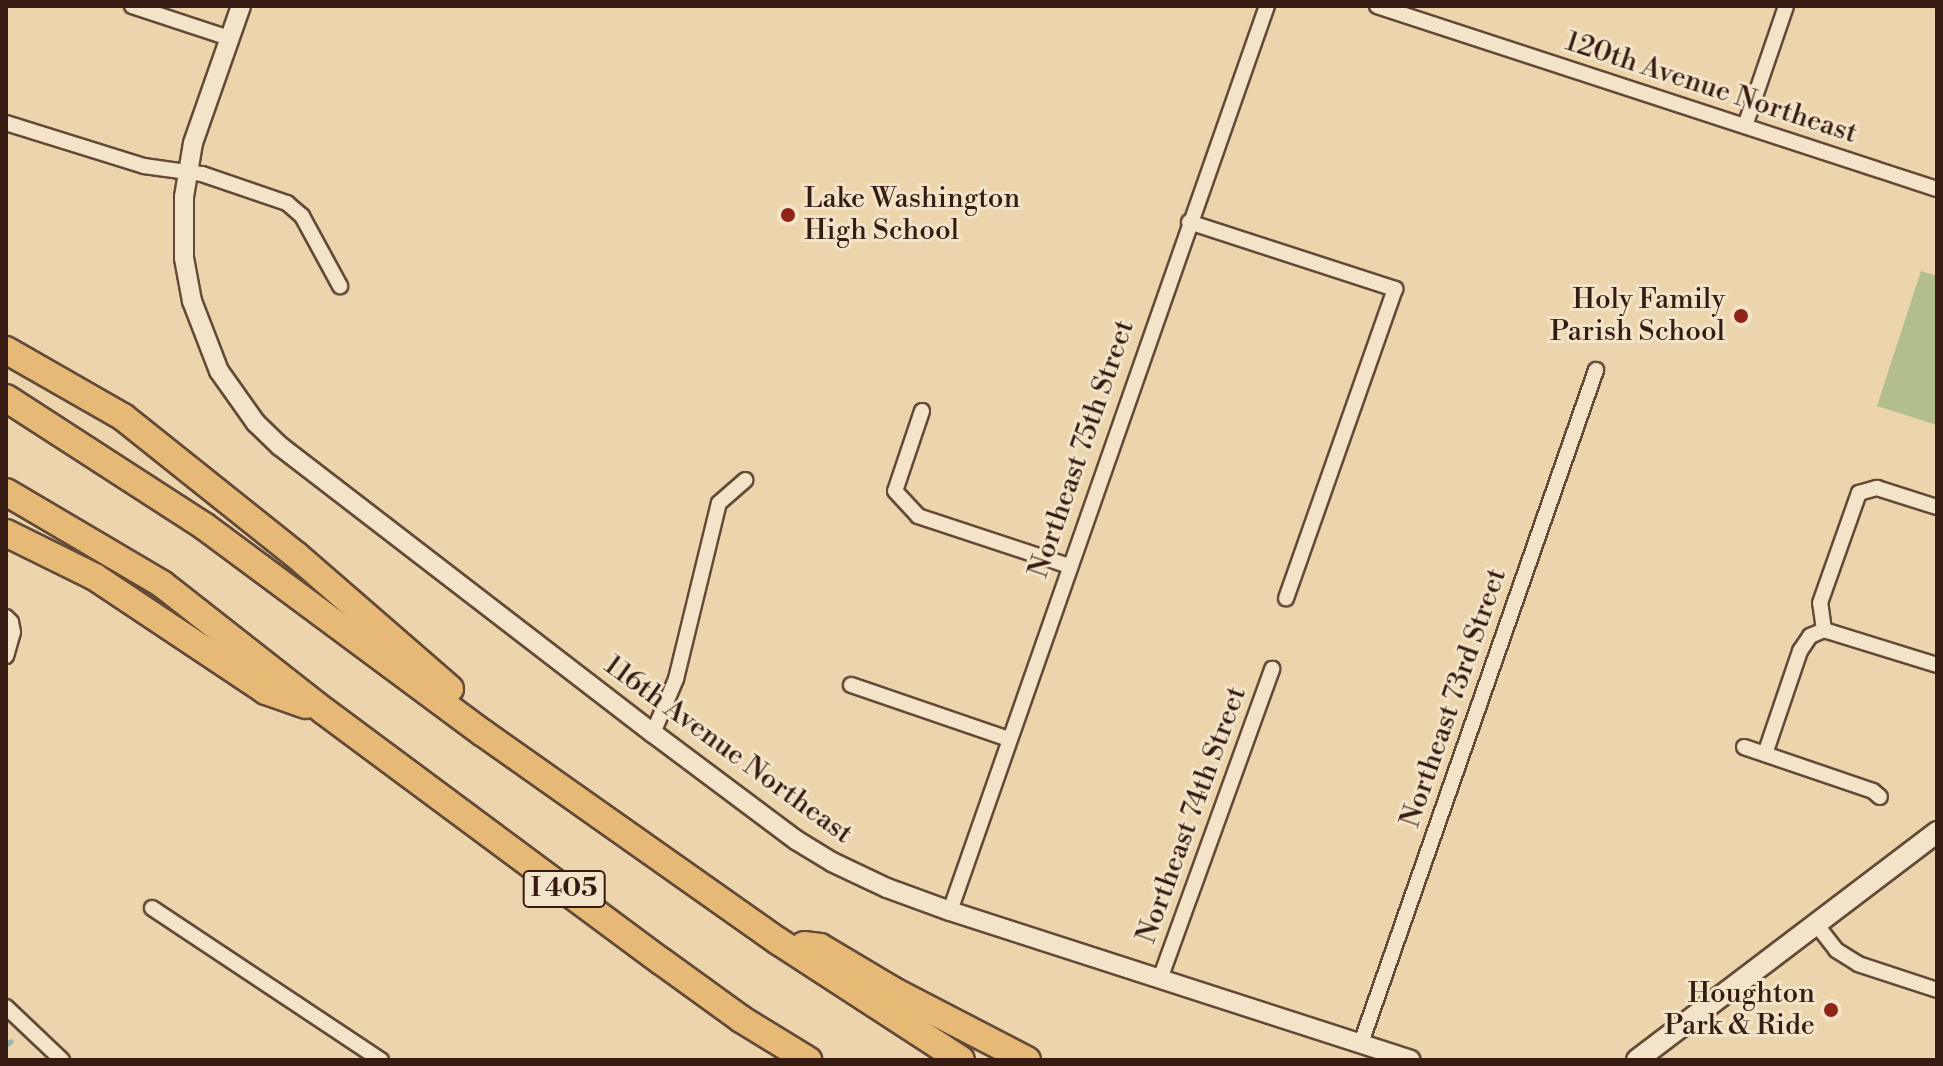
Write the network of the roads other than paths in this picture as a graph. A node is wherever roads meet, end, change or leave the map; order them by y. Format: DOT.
graph roads {
  1 [pos="132,6"];
  2 [pos="241,6"];
  3 [pos="1267,6"];
  4 [pos="1377,6"];
  5 [pos="1786,6"];
  6 [pos="229,38"];
  7 [pos="6,123"];
  8 [pos="1745,126"];
  9 [pos="187,170"];
  10 [pos="1937,189"];
  11 [pos="1189,222"];
  12 [pos="340,286"];
  13 [pos="6,350"];
  14 [pos="1596,370"];
  15 [pos="6,398"];
  16 [pos="922,411"];
  17 [pos="745,480"];
  18 [pos="6,492"];
  19 [pos="1937,507"];
  20 [pos="6,533"];
  21 [pos="1069,566"];
  22 [pos="1286,598"];
  23 [pos="9,620"];
  24 [pos="1824,630"];
  25 [pos="6,656"];
  26 [pos="1937,665"];
  27 [pos="1272,669"];
  28 [pos="851,685"];
  29 [pos="324,711"];
  30 [pos="483,733"];
  31 [pos="653,733"];
  32 [pos="1009,739"];
  33 [pos="1744,747"];
  34 [pos="1765,754"];
  35 [pos="1880,797"];
  36 [pos="1937,832"];
  37 [pos="152,908"];
  38 [pos="950,911"];
  39 [pos="1816,924"];
  40 [pos="778,941"];
  41 [pos="1160,979"];
  42 [pos="1937,990"];
  43 [pos="6,1007"];
  44 [pos="1670,1037"];
  45 [pos="1361,1043"];
  46 [pos="62,1060"];
  47 [pos="381,1060"];
  48 [pos="808,1060"];
  49 [pos="961,1060"];
  50 [pos="1027,1060"];
  51 [pos="1411,1060"];
  52 [pos="1637,1060"];
  53 [pos="1654,1060"];
  1 -- 6 [label="street"];
  2 -- 6 [label="street, 116th Avenue Northeast"];
  3 -- 11 [label="street, Northeast 75th Street"];
  4 -- 8 [label="street, 120th Avenue Northeast"];
  5 -- 8 [label="street"];
  6 -- 9 [label="street, 116th Avenue Northeast"];
  7 -- 9 [label="street"];
  8 -- 10 [label="street, 120th Avenue Northeast"];
  9 -- 12 [label="street"];
  9 -- 31 [label="street, 116th Avenue Northeast"];
  11 -- 21 [label="street, Northeast 75th Street"];
  11 -- 22 [label="street"];
  13 -- 30 [label="highway"];
  14 -- 45 [label="street, Northeast 73rd Street"];
  15 -- 30 [label="highway, I 405"];
  16 -- 21 [label="street"];
  17 -- 31 [label="street"];
  18 -- 29 [label="highway, I 405"];
  19 -- 24 [label="street"];
  20 -- 29 [label="highway"];
  21 -- 32 [label="street, Northeast 75th Street"];
  23 -- 25 [label="street"];
  24 -- 26 [label="street"];
  24 -- 34 [label="street"];
  27 -- 41 [label="street, Northeast 74th Street"];
  28 -- 32 [label="street"];
  29 -- 48 [label="highway, I 405"];
  30 -- 40 [label="highway, I 405"];
  31 -- 38 [label="street, 116th Avenue Northeast"];
  32 -- 38 [label="street, Northeast 75th Street"];
  33 -- 34 [label="street"];
  34 -- 35 [label="street"];
  36 -- 39 [label="main road"];
  37 -- 47 [label="street"];
  38 -- 41 [label="street, 116th Avenue Northeast"];
  39 -- 42 [label="street"];
  39 -- 44 [label="main road"];
  40 -- 49 [label="highway, I 405"];
  40 -- 50 [label="highway"];
  41 -- 45 [label="street, 116th Avenue Northeast"];
  43 -- 46 [label="street"];
  44 -- 52 [label="main road"];
  44 -- 53 [label="main road"];
  45 -- 51 [label="street, 116th Avenue Northeast"];
}
